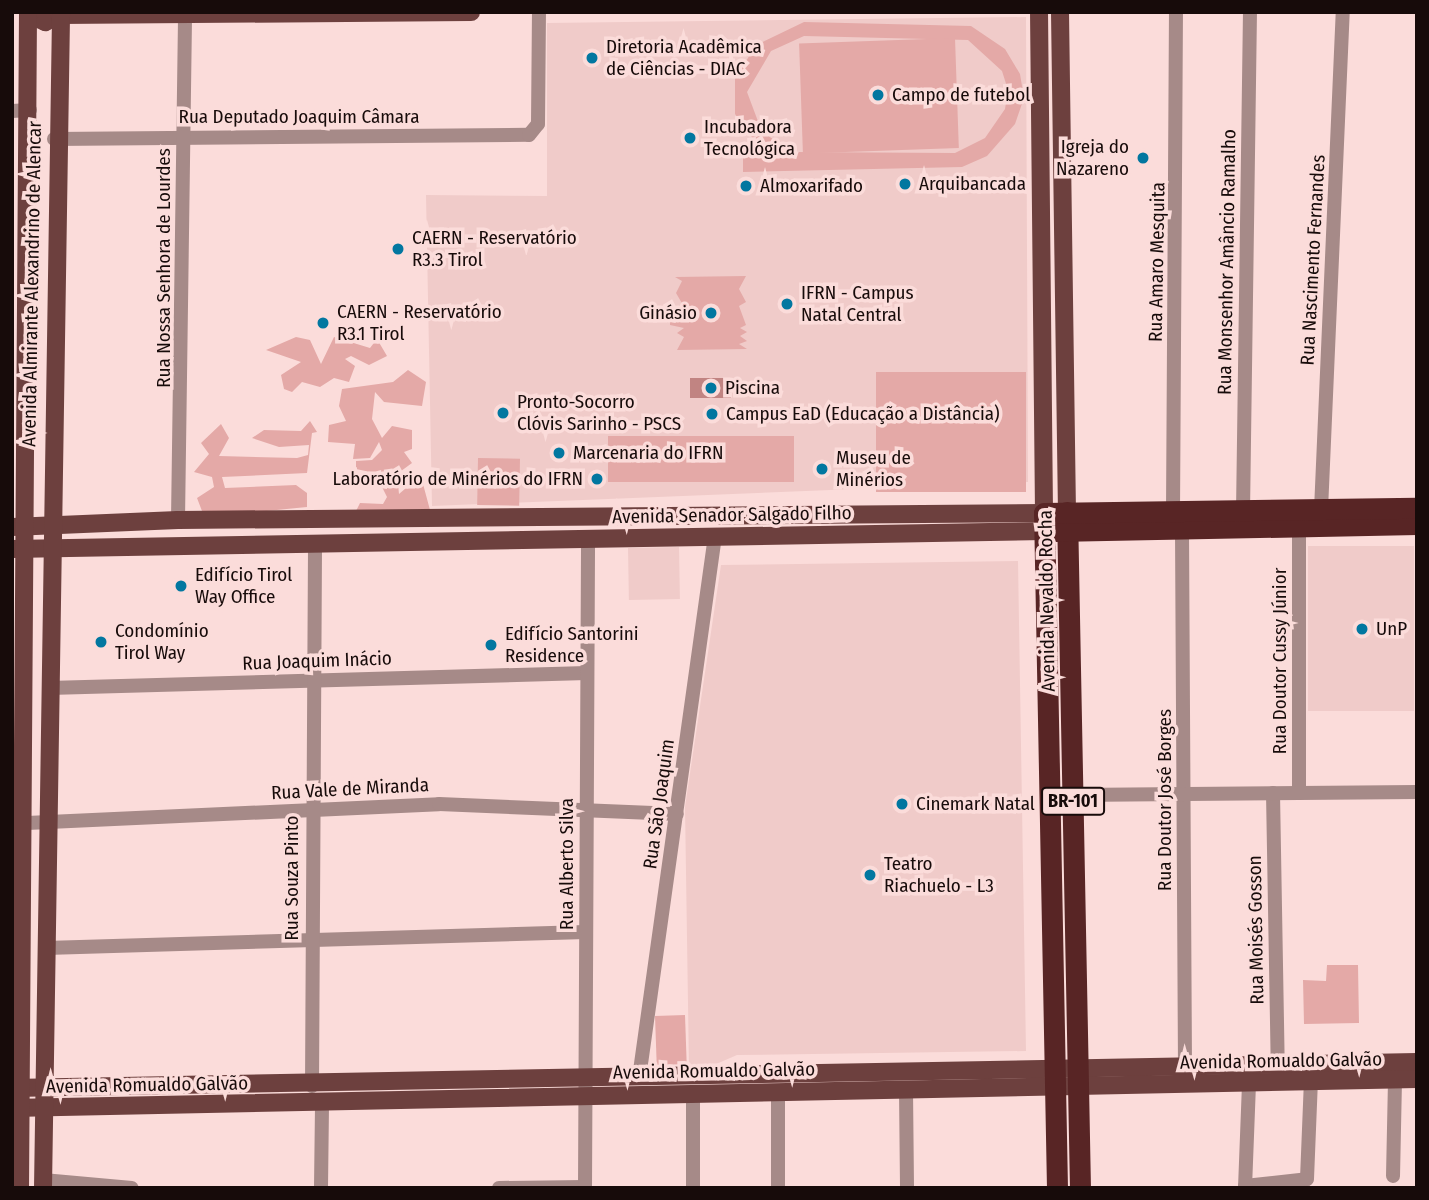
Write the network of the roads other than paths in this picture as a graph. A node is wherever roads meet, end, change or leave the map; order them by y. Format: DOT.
graph roads {
  1 [pos="471,12"];
  2 [pos="539,12"];
  3 [pos="1039,12"];
  4 [pos="1060,12"];
  5 [pos="1176,12"];
  6 [pos="1250,12"];
  7 [pos="1343,12"];
  8 [pos="29,14"];
  9 [pos="80,16"];
  10 [pos="186,16"];
  11 [pos="58,26"];
  12 [pos="31,36"];
  13 [pos="21,111"];
  14 [pos="184,137"];
  15 [pos="54,139"];
  16 [pos="1417,508"];
  17 [pos="1321,510"];
  18 [pos="1243,512"];
  19 [pos="828,517"];
  20 [pos="178,520"];
  21 [pos="1067,521"];
  22 [pos="1044,522"];
  23 [pos="1177,522"];
  24 [pos="1417,524"];
  25 [pos="50,526"];
  26 [pos="19,527"];
  27 [pos="1299,528"];
  28 [pos="715,536"];
  29 [pos="829,537"];
  30 [pos="588,540"];
  31 [pos="315,545"];
  32 [pos="48,548"];
  33 [pos="19,549"];
  34 [pos="587,673"];
  35 [pos="311,680"];
  36 [pos="48,688"];
  37 [pos="1417,792"];
  38 [pos="1184,793"];
  39 [pos="1273,793"];
  40 [pos="1299,793"];
  41 [pos="1073,795"];
  42 [pos="585,808"];
  43 [pos="312,812"];
  44 [pos="677,814"];
  45 [pos="27,822"];
  46 [pos="46,822"];
  47 [pos="24,913"];
  48 [pos="46,919"];
  49 [pos="586,932"];
  50 [pos="310,942"];
  51 [pos="46,948"];
  52 [pos="17,983"];
  53 [pos="1417,1062"];
  54 [pos="1278,1066"];
  55 [pos="1185,1069"];
  56 [pos="639,1078"];
  57 [pos="1395,1079"];
  58 [pos="1417,1079"];
  59 [pos="1066,1080"];
  60 [pos="1311,1080"];
  61 [pos="1249,1082"];
  62 [pos="312,1086"];
  63 [pos="586,1086"];
  64 [pos="17,1088"];
  65 [pos="45,1088"];
  66 [pos="906,1090"];
  67 [pos="778,1091"];
  68 [pos="693,1092"];
  69 [pos="322,1102"];
  70 [pos="17,1108"];
  71 [pos="46,1108"];
  72 [pos="1393,1176"];
  73 [pos="43,1184"];
  74 [pos="585,1187"];
  75 [pos="1245,1187"];
  76 [pos="19,1188"];
  77 [pos="132,1188"];
  78 [pos="321,1188"];
  79 [pos="499,1188"];
  80 [pos="693,1188"];
  81 [pos="778,1188"];
  82 [pos="906,1188"];
  83 [pos="1056,1188"];
  84 [pos="1080,1188"];
  1 -- 10 [label="main road"];
  2 -- 14 [label="street, Rua Deputado Joaquim Câmara"];
  3 -- 22 [label="main road, Avenida Nevaldo Rocha"];
  4 -- 21 [label="main road, Avenida Nevaldo Rocha"];
  5 -- 23 [label="street, Rua Amaro Mesquita"];
  6 -- 18 [label="street, Rua Monsenhor Amâncio Ramalho"];
  7 -- 17 [label="street, Rua Nascimento Fernandes"];
  8 -- 11 [label="main road"];
  8 -- 12 [label="main road, Avenida Almirante Alexandrino de Alencar"];
  9 -- 10 [label="main road"];
  9 -- 11 [label="main road"];
  9 -- 11 [label="main road"];
  10 -- 14 [label="street, Rua Nossa Senhora de Lourdes"];
  11 -- 12 [label="main road"];
  11 -- 15 [label="main road, Avenida Almirante Alexandrino de Alencar"];
  12 -- 13 [label="main road, Avenida Almirante Alexandrino de Alencar"];
  13 -- 26 [label="main road, Avenida Almirante Alexandrino de Alencar"];
  14 -- 15 [label="street, Rua Deputado Joaquim Câmara"];
  14 -- 20 [label="street, Rua Nossa Senhora de Lourdes"];
  15 -- 25 [label="main road, Avenida Almirante Alexandrino de Alencar"];
  16 -- 17 [label="highway, Avenida Senador Salgado Filho"];
  17 -- 18 [label="highway, Avenida Senador Salgado Filho"];
  18 -- 23 [label="highway, Avenida Senador Salgado Filho"];
  19 -- 20 [label="main road, Avenida Senador Salgado Filho"];
  19 -- 22 [label="main road, Avenida Senador Salgado Filho"];
  19 -- 29 [label="main road"];
  20 -- 25 [label="main road, Avenida Senador Salgado Filho"];
  21 -- 22 [label="highway, Avenida Senador Salgado Filho"];
  21 -- 23 [label="highway, Avenida Senador Salgado Filho"];
  21 -- 41 [label="highway, Avenida Nevaldo Rocha / BR-101"];
  22 -- 29 [label="main road, Avenida Senador Salgado Filho"];
  22 -- 59 [label="highway, Avenida Nevaldo Rocha / BR-101"];
  23 -- 27 [label="highway, Avenida Senador Salgado Filho"];
  23 -- 38 [label="street, Rua Doutor José Borges"];
  24 -- 27 [label="highway, Avenida Senador Salgado Filho"];
  25 -- 26 [label="main road, Avenida Senador Salgado Filho"];
  25 -- 32 [label="main road, Avenida Almirante Alexandrino de Alencar"];
  26 -- 33 [label="main road, Avenida Almirante Alexandrino de Alencar"];
  27 -- 40 [label="street, Rua Doutor Cussy Júnior"];
  28 -- 29 [label="main road, Avenida Senador Salgado Filho"];
  28 -- 30 [label="main road, Avenida Senador Salgado Filho"];
  28 -- 44 [label="street, Rua São Joaquim"];
  30 -- 31 [label="main road, Avenida Senador Salgado Filho"];
  30 -- 34 [label="street, Rua Alberto Silva"];
  31 -- 32 [label="main road, Avenida Senador Salgado Filho"];
  31 -- 35 [label="street, Rua Souza Pinto"];
  32 -- 33 [label="main road, Avenida Senador Salgado Filho"];
  32 -- 36 [label="main road, Avenida Almirante Alexandrino de Alencar"];
  33 -- 45 [label="main road, Avenida Almirante Alexandrino de Alencar"];
  34 -- 35 [label="street, Rua Joaquim Inácio"];
  34 -- 42 [label="street, Rua Alberto Silva"];
  35 -- 36 [label="street, Rua Joaquim Inácio"];
  35 -- 43 [label="street, Rua Souza Pinto"];
  36 -- 46 [label="main road, Avenida Almirante Alexandrino de Alencar"];
  37 -- 40 [label="street"];
  38 -- 39 [label="street"];
  38 -- 41 [label="street"];
  38 -- 55 [label="street, Rua Doutor José Borges"];
  39 -- 40 [label="street"];
  39 -- 54 [label="street, Rua Moisés Gosson"];
  41 -- 59 [label="highway, Avenida Nevaldo Rocha / BR-101"];
  42 -- 43 [label="street, Rua Vale de Miranda"];
  42 -- 44 [label="street, Rua Vale de Miranda"];
  42 -- 49 [label="street, Rua Alberto Silva"];
  43 -- 46 [label="street, Rua Vale de Miranda"];
  43 -- 50 [label="street, Rua Souza Pinto"];
  44 -- 56 [label="street, Rua São Joaquim"];
  45 -- 46 [label="street, Rua Vale de Miranda"];
  45 -- 47 [label="main road, Avenida Almirante Alexandrino de Alencar"];
  46 -- 48 [label="main road, Avenida Almirante Alexandrino de Alencar"];
  47 -- 48 [label="main road"];
  47 -- 52 [label="main road, Avenida Almirante Alexandrino de Alencar"];
  48 -- 51 [label="main road, Avenida Almirante Alexandrino de Alencar"];
  49 -- 50 [label="street"];
  49 -- 63 [label="street, Rua Alberto Silva"];
  50 -- 51 [label="street"];
  50 -- 62 [label="street, Rua Souza Pinto"];
  51 -- 65 [label="main road, Avenida Almirante Alexandrino de Alencar"];
  52 -- 64 [label="main road, Avenida Almirante Alexandrino de Alencar"];
  53 -- 54 [label="main road, Avenida Romualdo Galvão"];
  54 -- 55 [label="main road, Avenida Romualdo Galvão"];
  55 -- 59 [label="main road, Avenida Romualdo Galvão"];
  56 -- 59 [label="main road, Avenida Romualdo Galvão"];
  56 -- 63 [label="main road, Avenida Romualdo Galvão"];
  57 -- 58 [label="main road, Avenida Romualdo Galvão"];
  57 -- 60 [label="main road, Avenida Romualdo Galvão"];
  57 -- 72 [label="street"];
  59 -- 61 [label="main road, Avenida Romualdo Galvão"];
  59 -- 66 [label="main road, Avenida Romualdo Galvão"];
  59 -- 83 [label="highway, Avenida Nevaldo Rocha / BR-101"];
  59 -- 84 [label="highway, Avenida Nevaldo Rocha / BR-101"];
  60 -- 61 [label="main road, Avenida Romualdo Galvão"];
  60 -- 75 [label="street"];
  61 -- 75 [label="street"];
  62 -- 63 [label="main road, Avenida Romualdo Galvão"];
  62 -- 65 [label="main road, Avenida Romualdo Galvão"];
  63 -- 68 [label="main road, Avenida Romualdo Galvão"];
  63 -- 69 [label="main road, Avenida Romualdo Galvão"];
  63 -- 74 [label="street, Rua Alberto Silva"];
  64 -- 65 [label="main road, Avenida Romualdo Galvão"];
  64 -- 70 [label="main road, Avenida Almirante Alexandrino de Alencar"];
  65 -- 71 [label="main road, Avenida Almirante Alexandrino de Alencar"];
  66 -- 67 [label="main road, Avenida Romualdo Galvão"];
  66 -- 82 [label="street"];
  67 -- 68 [label="main road, Avenida Romualdo Galvão"];
  67 -- 81 [label="street"];
  68 -- 80 [label="street"];
  69 -- 71 [label="main road, Avenida Romualdo Galvão"];
  69 -- 78 [label="street"];
  70 -- 71 [label="main road, Avenida Romualdo Galvão"];
  70 -- 76 [label="main road, Avenida Almirante Alexandrino de Alencar"];
  71 -- 73 [label="main road, Avenida Almirante Alexandrino de Alencar"];
  73 -- 77 [label="street"];
  74 -- 79 [label="street"];
}
